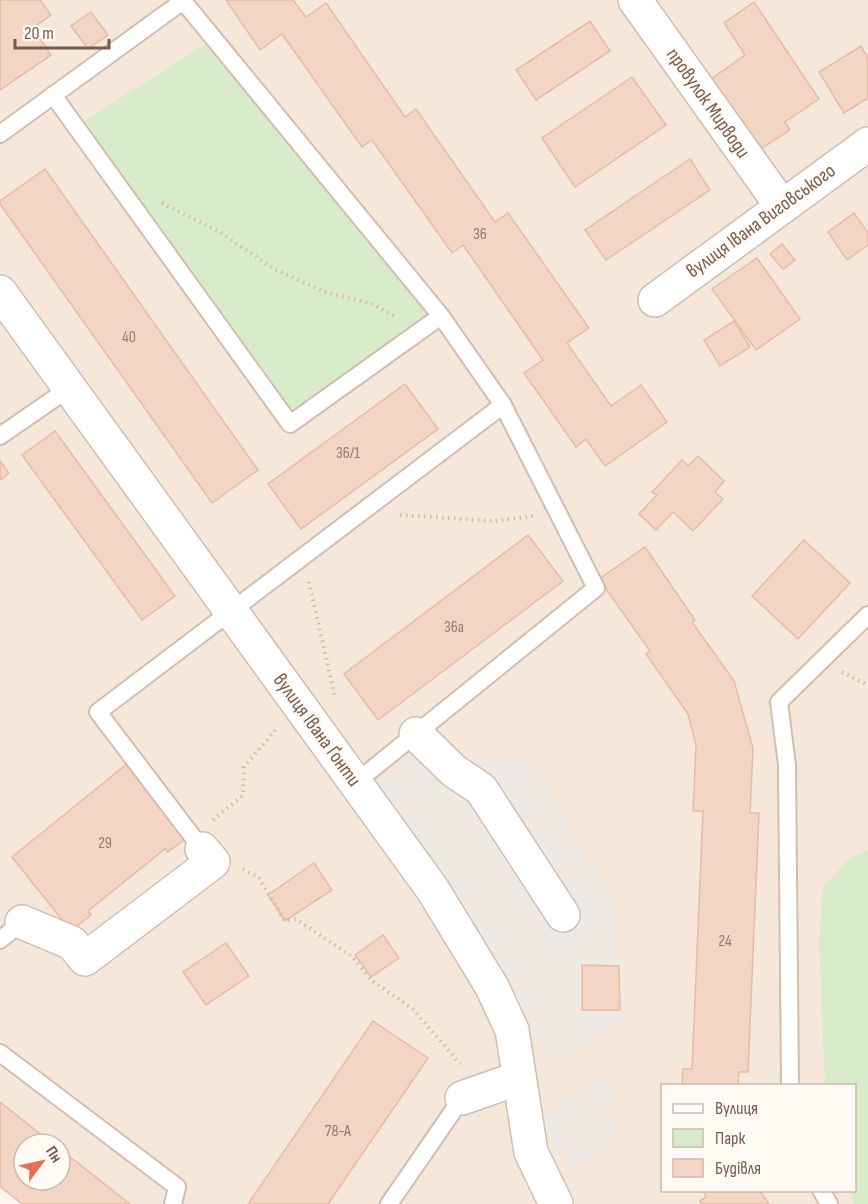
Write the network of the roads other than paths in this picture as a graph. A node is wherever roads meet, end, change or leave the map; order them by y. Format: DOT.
graph roads {
  1 [pos="635,0"];
  2 [pos="53,96"];
  3 [pos="0,134"];
  4 [pos="868,144"];
  5 [pos="781,205"];
  6 [pos="0,292"];
  7 [pos="655,300"];
  8 [pos="441,316"];
  9 [pos="68,389"];
  10 [pos="502,405"];
  11 [pos="0,436"];
  12 [pos="231,611"];
  13 [pos="868,615"];
  14 [pos="416,734"];
  15 [pos="355,783"];
  16 [pos="203,850"];
  17 [pos="563,915"];
  18 [pos="11,931"];
  19 [pos="0,1053"];
  20 [pos="519,1078"];
  21 [pos="790,1084"];
  22 [pos="462,1098"];
  23 [pos="173,1204"];
  24 [pos="388,1204"];
  25 [pos="556,1204"];
  1 -- 5 [label="street, провулок Мирводи"];
  2 -- 3 [label="lane"];
  2 -- 8 [label="lane"];
  2 -- 8 [label="lane"];
  4 -- 5 [label="street, вулиця Івана Виговського"];
  5 -- 7 [label="street, вулиця Івана Виговського"];
  6 -- 9 [label="street, вулиця Івана Ґонти"];
  8 -- 10 [label="lane"];
  9 -- 11 [label="lane"];
  9 -- 12 [label="street, вулиця Івана Ґонти"];
  10 -- 12 [label="lane"];
  10 -- 14 [label="lane"];
  12 -- 15 [label="street, вулиця Івана Ґонти"];
  12 -- 16 [label="lane"];
  13 -- 21 [label="lane"];
  14 -- 15 [label="lane"];
  14 -- 17 [label="street"];
  15 -- 20 [label="street, вулиця Івана Ґонти"];
  16 -- 18 [label="street"];
  19 -- 23 [label="lane"];
  20 -- 22 [label="street"];
  20 -- 25 [label="street, вулиця Івана Ґонти"];
  22 -- 24 [label="lane"];
}
